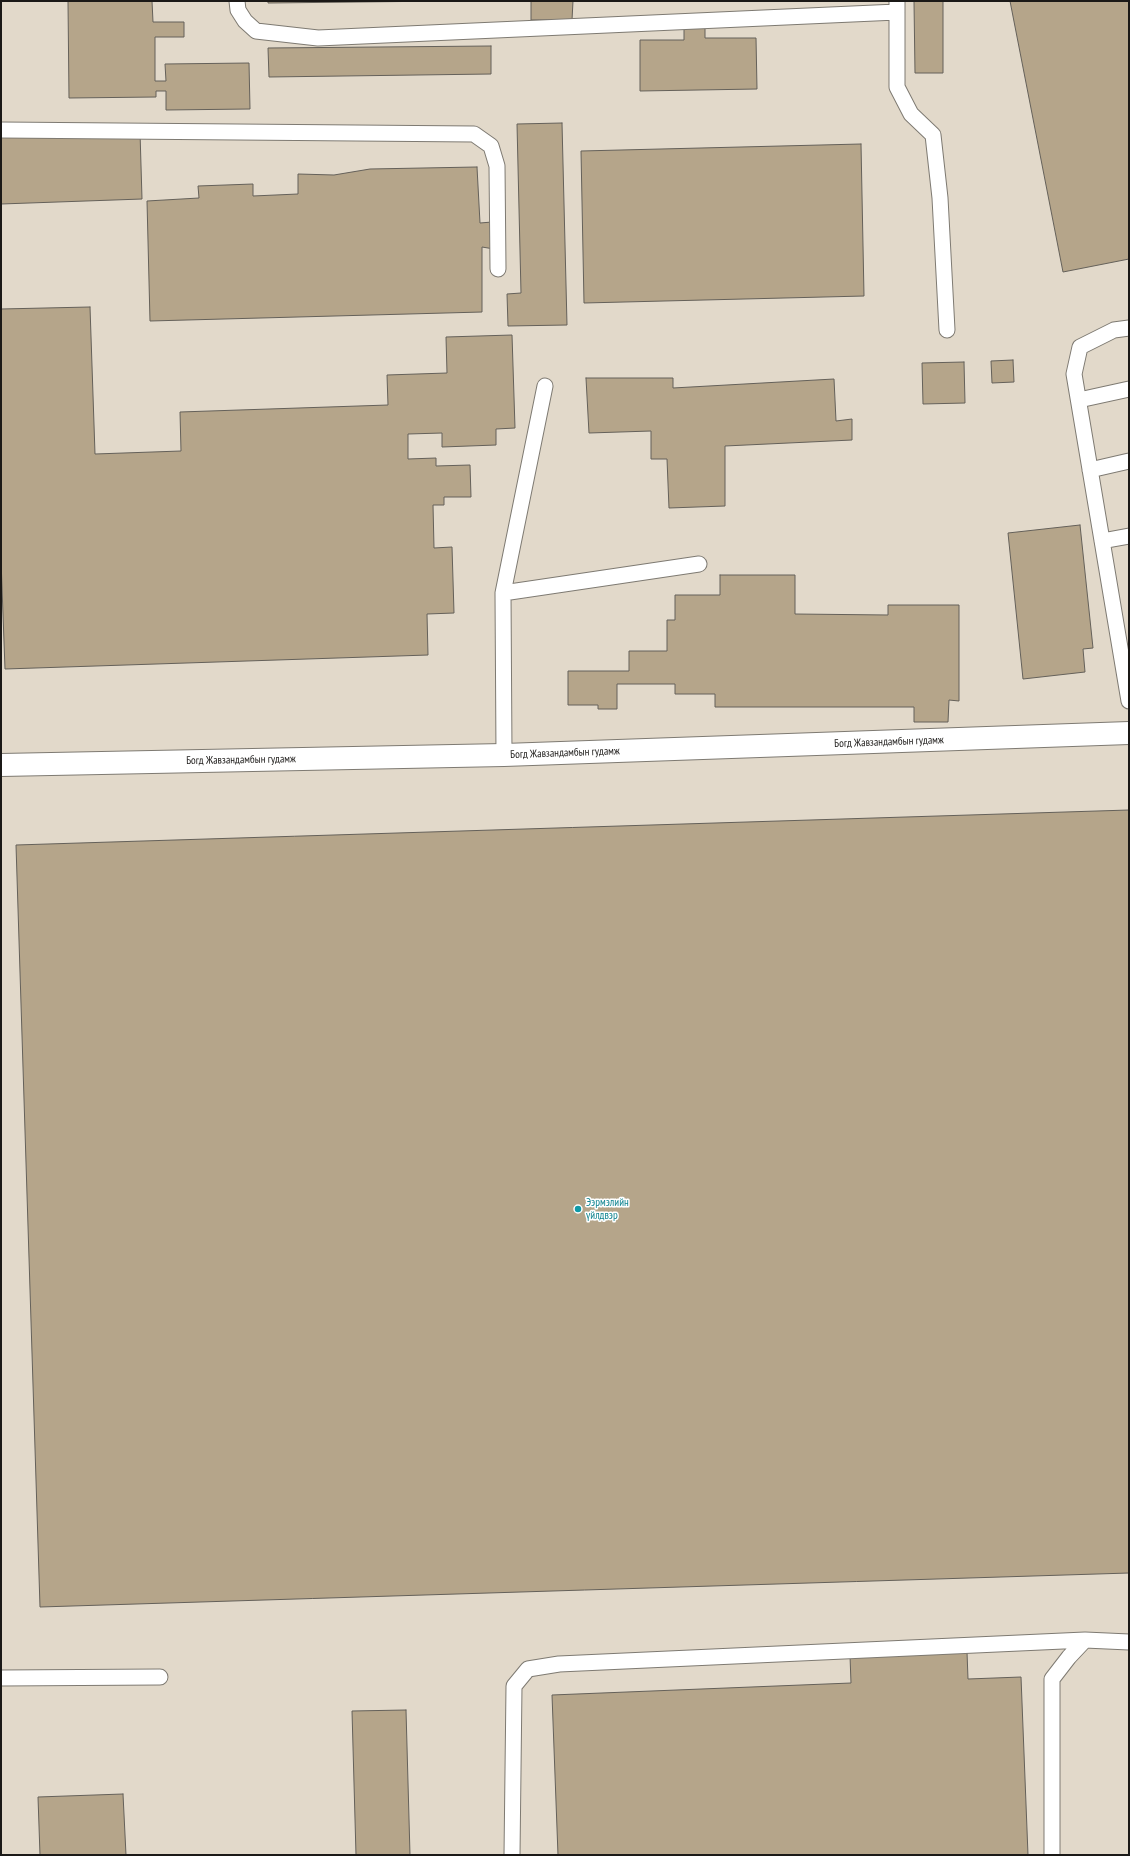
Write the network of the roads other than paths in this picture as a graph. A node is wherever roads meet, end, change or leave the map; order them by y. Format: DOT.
graph roads {
  1 [pos="238,1"];
  2 [pos="897,6"];
  3 [pos="1,130"];
  4 [pos="498,269"];
  5 [pos="1129,328"];
  6 [pos="948,330"];
  7 [pos="545,386"];
  8 [pos="1129,389"];
  9 [pos="1079,400"];
  10 [pos="1129,461"];
  11 [pos="1090,470"];
  12 [pos="1129,536"];
  13 [pos="1102,541"];
  14 [pos="699,564"];
  15 [pos="503,593"];
  16 [pos="1129,701"];
  17 [pos="1129,733"];
  18 [pos="504,756"];
  19 [pos="1,765"];
  20 [pos="1085,1640"];
  21 [pos="1129,1642"];
  22 [pos="160,1677"];
  23 [pos="1,1678"];
  24 [pos="512,1855"];
  25 [pos="1052,1855"];
  1 -- 2 [label="lane"];
  2 -- 6 [label="lane"];
  3 -- 4 [label="lane"];
  5 -- 9 [label="lane"];
  7 -- 15 [label="lane"];
  8 -- 9 [label="lane"];
  9 -- 11 [label="lane"];
  10 -- 11 [label="lane"];
  11 -- 13 [label="lane"];
  12 -- 13 [label="lane"];
  13 -- 16 [label="lane"];
  14 -- 15 [label="lane"];
  15 -- 18 [label="lane"];
  17 -- 18 [label="street, Богд Жавзандамбын гудамж"];
  18 -- 19 [label="street, Богд Жавзандамбын гудамж"];
  20 -- 21 [label="lane"];
  20 -- 24 [label="lane"];
  20 -- 25 [label="lane"];
  22 -- 23 [label="lane"];
}
